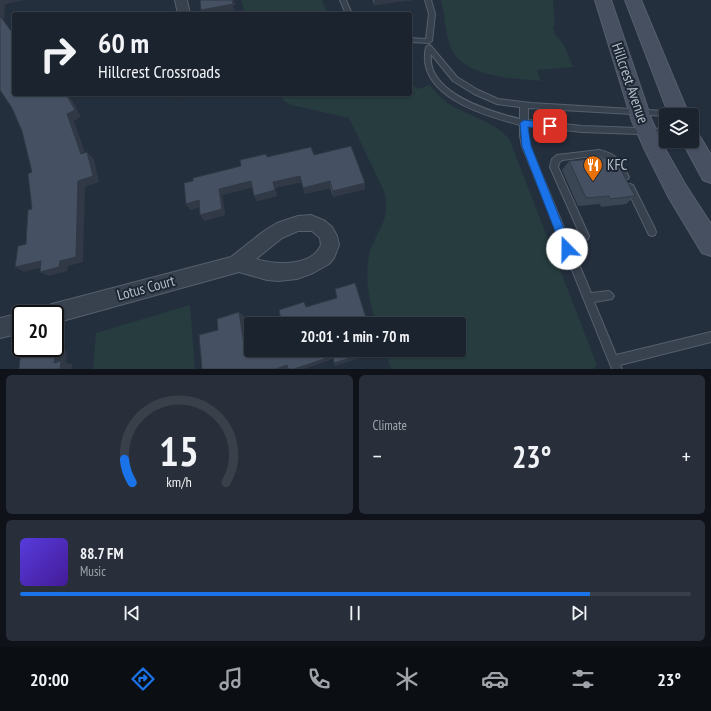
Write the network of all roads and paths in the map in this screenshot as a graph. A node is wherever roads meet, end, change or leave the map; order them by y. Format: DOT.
graph roads {
  1 [pos="181,0"];
  2 [pos="343,0"];
  3 [pos="428,0"];
  4 [pos="604,0"];
  5 [pos="633,0"];
  6 [pos="184,12"];
  7 [pos="348,12"];
  8 [pos="412,40"];
  9 [pos="429,44"];
  10 [pos="524,106"];
  11 [pos="676,108"];
  12 [pos="524,123"];
  13 [pos="651,125"];
  14 [pos="696,148"];
  15 [pos="711,174"];
  16 [pos="652,232"];
  17 [pos="585,236"];
  18 [pos="711,246"];
  19 [pos="239,263"];
  20 [pos="609,296"];
  21 [pos="588,298"];
  22 [pos="64,311"];
  23 [pos="12,325"];
  24 [pos="0,328"];
  25 [pos="711,337"];
  26 [pos="616,365"];
  1 -- 6 [label="street"];
  2 -- 7 [label="lane"];
  3 -- 9 [label="lane"];
  4 -- 13 [label="main road, Hillcrest Avenue"];
  5 -- 11 [label="main road"];
  8 -- 9 [label="lane"];
  9 -- 10 [label="lane"];
  9 -- 12 [label="lane"];
  10 -- 12 [label="lane"];
  10 -- 13 [label="lane"];
  12 -- 13 [label="lane"];
  12 -- 21 [label="lane"];
  13 -- 18 [label="main road, Hillcrest Avenue"];
  14 -- 15 [label="main road"];
  16 -- 17 [label="lane"];
  19 -- 22 [label="street, Lotus Court"];
  20 -- 21 [label="lane"];
  21 -- 26 [label="lane"];
  23 -- 24 [label="street"];
  25 -- 26 [label="lane"];
}
